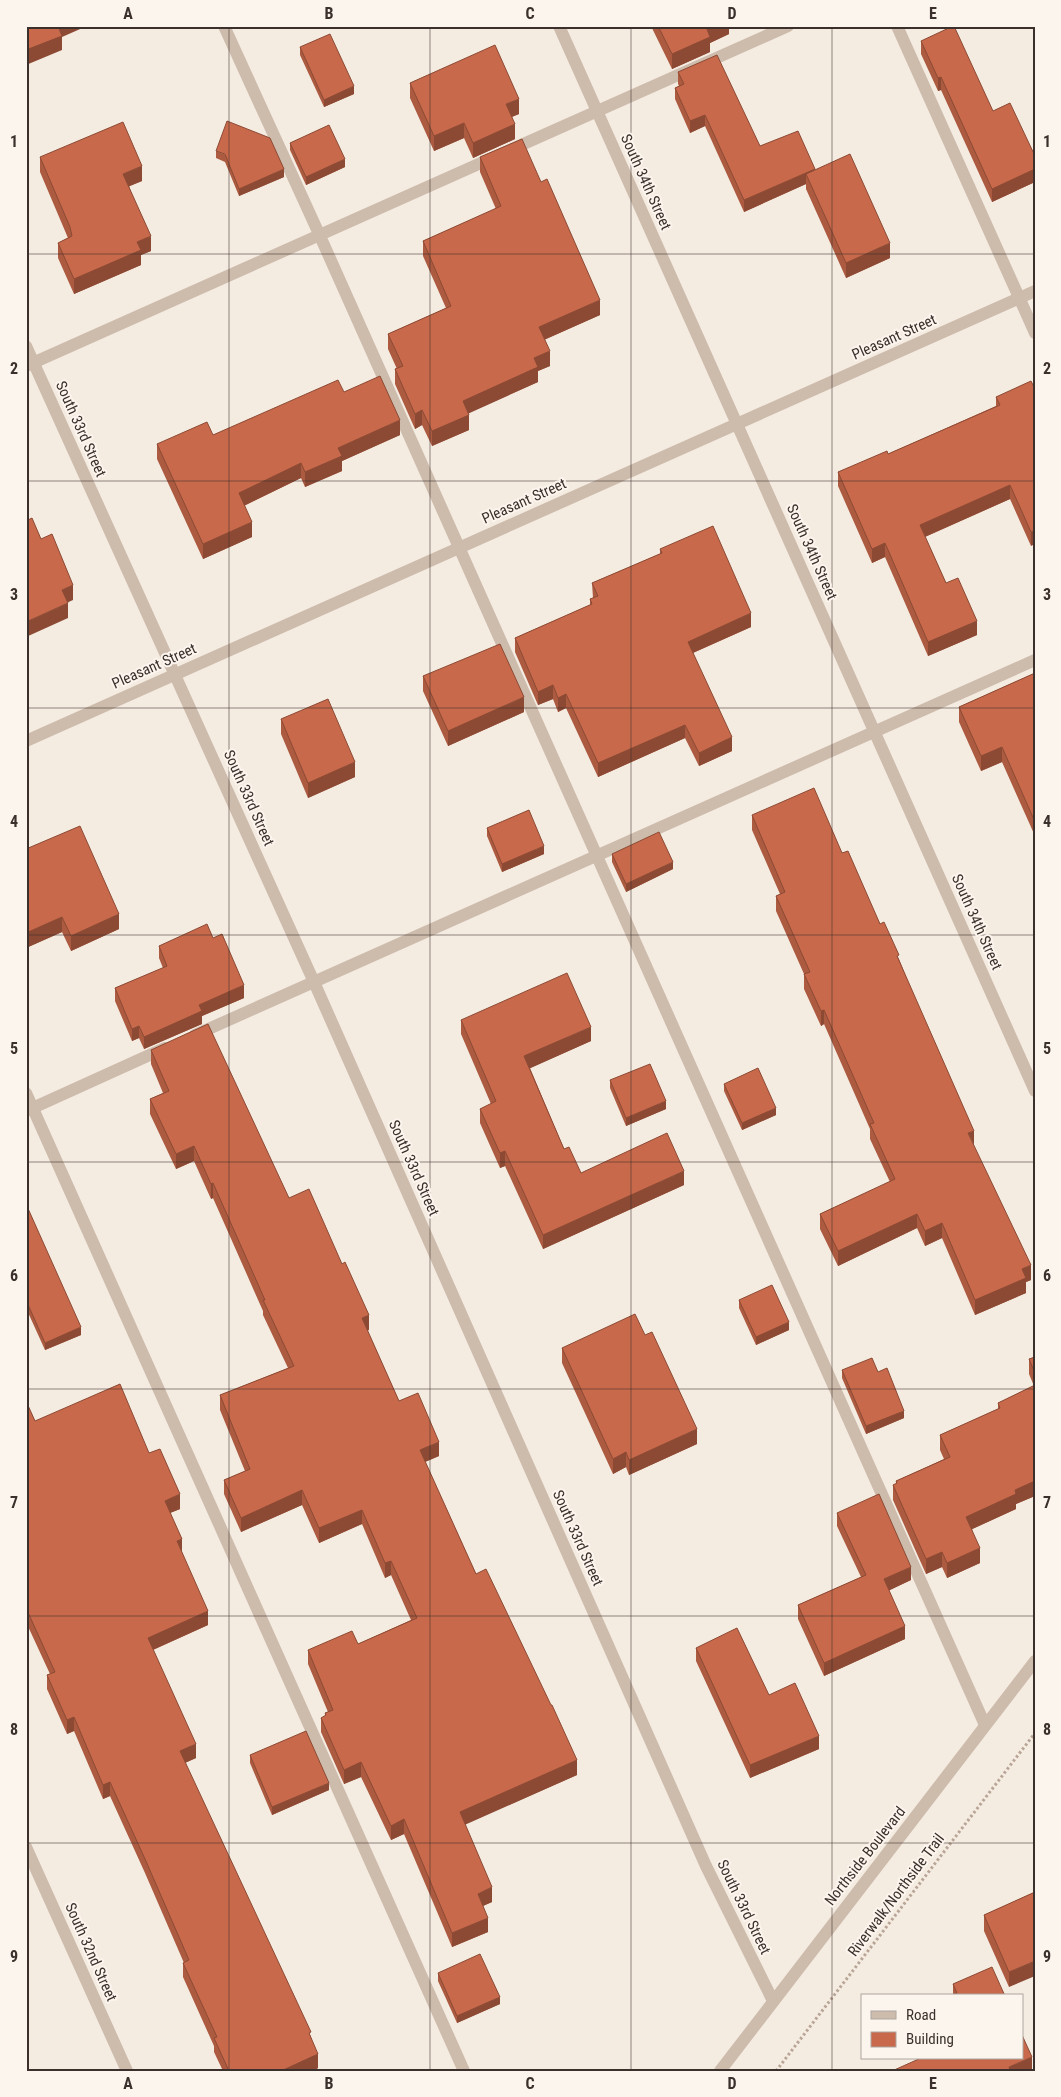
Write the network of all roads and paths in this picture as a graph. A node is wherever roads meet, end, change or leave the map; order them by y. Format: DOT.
graph roads {
  1 [pos="224,26"];
  2 [pos="559,26"];
  3 [pos="788,26"];
  4 [pos="897,26"];
  5 [pos="597,112"];
  6 [pos="320,236"];
  7 [pos="1035,291"];
  8 [pos="1019,298"];
  9 [pos="1035,333"];
  10 [pos="26,346"];
  11 [pos="30,365"];
  12 [pos="738,425"];
  13 [pos="459,548"];
  14 [pos="1035,660"];
  15 [pos="175,673"];
  16 [pos="875,731"];
  17 [pos="26,741"];
  18 [pos="596,856"];
  19 [pos="314,982"];
  20 [pos="1035,1091"];
  21 [pos="26,1092"];
  22 [pos="30,1109"];
  23 [pos="1035,1661"];
  24 [pos="985,1725"];
  25 [pos="1035,1733"];
  26 [pos="26,1847"];
  27 [pos="773,2001"];
  28 [pos="126,2071"];
  29 [pos="464,2071"];
  30 [pos="720,2071"];
  31 [pos="776,2071"];
  1 -- 6 [label="street"];
  2 -- 5 [label="street, South 34th Street"];
  3 -- 5 [label="street"];
  4 -- 8 [label="street"];
  5 -- 6 [label="street"];
  5 -- 12 [label="street, South 34th Street"];
  6 -- 11 [label="street"];
  6 -- 13 [label="street"];
  7 -- 8 [label="street, Pleasant Street"];
  8 -- 9 [label="street"];
  8 -- 12 [label="street, Pleasant Street"];
  10 -- 11 [label="street, South 33rd Street"];
  11 -- 15 [label="street, South 33rd Street"];
  12 -- 13 [label="street, Pleasant Street"];
  12 -- 16 [label="street, South 34th Street"];
  13 -- 15 [label="street, Pleasant Street"];
  13 -- 18 [label="street"];
  14 -- 16 [label="street"];
  15 -- 17 [label="street, Pleasant Street"];
  15 -- 19 [label="street, South 33rd Street"];
  16 -- 18 [label="street"];
  16 -- 20 [label="street, South 34th Street"];
  18 -- 19 [label="street"];
  18 -- 24 [label="street"];
  19 -- 22 [label="street"];
  19 -- 27 [label="street, South 33rd Street"];
  21 -- 22 [label="street"];
  22 -- 29 [label="street"];
  23 -- 24 [label="street, Northside Boulevard"];
  24 -- 27 [label="street, Northside Boulevard"];
  25 -- 31 [label="path, Riverwalk/Northside Trail"];
  26 -- 28 [label="street, South 32nd Street"];
  27 -- 30 [label="street, Northside Boulevard"];
}
